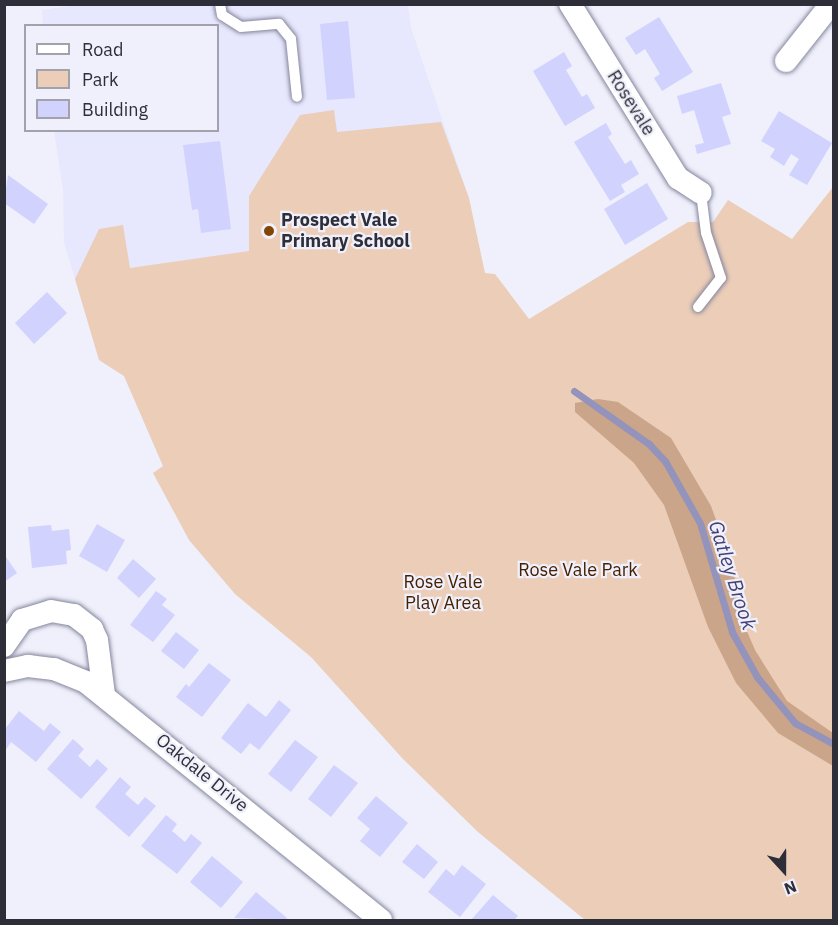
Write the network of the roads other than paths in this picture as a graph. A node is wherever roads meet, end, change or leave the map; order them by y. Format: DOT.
graph roads {
  1 [pos="220,4"];
  2 [pos="570,4"];
  3 [pos="831,4"];
  4 [pos="786,61"];
  5 [pos="297,97"];
  6 [pos="701,193"];
  7 [pos="698,307"];
  8 [pos="4,646"];
  9 [pos="4,671"];
  10 [pos="104,695"];
  11 [pos="381,921"];
  1 -- 5 [label="lane"];
  2 -- 6 [label="street, Rosevale"];
  3 -- 4 [label="street"];
  6 -- 7 [label="lane"];
  8 -- 10 [label="street"];
  9 -- 10 [label="street, Oakdale Drive"];
  10 -- 11 [label="street, Oakdale Drive"];
}
